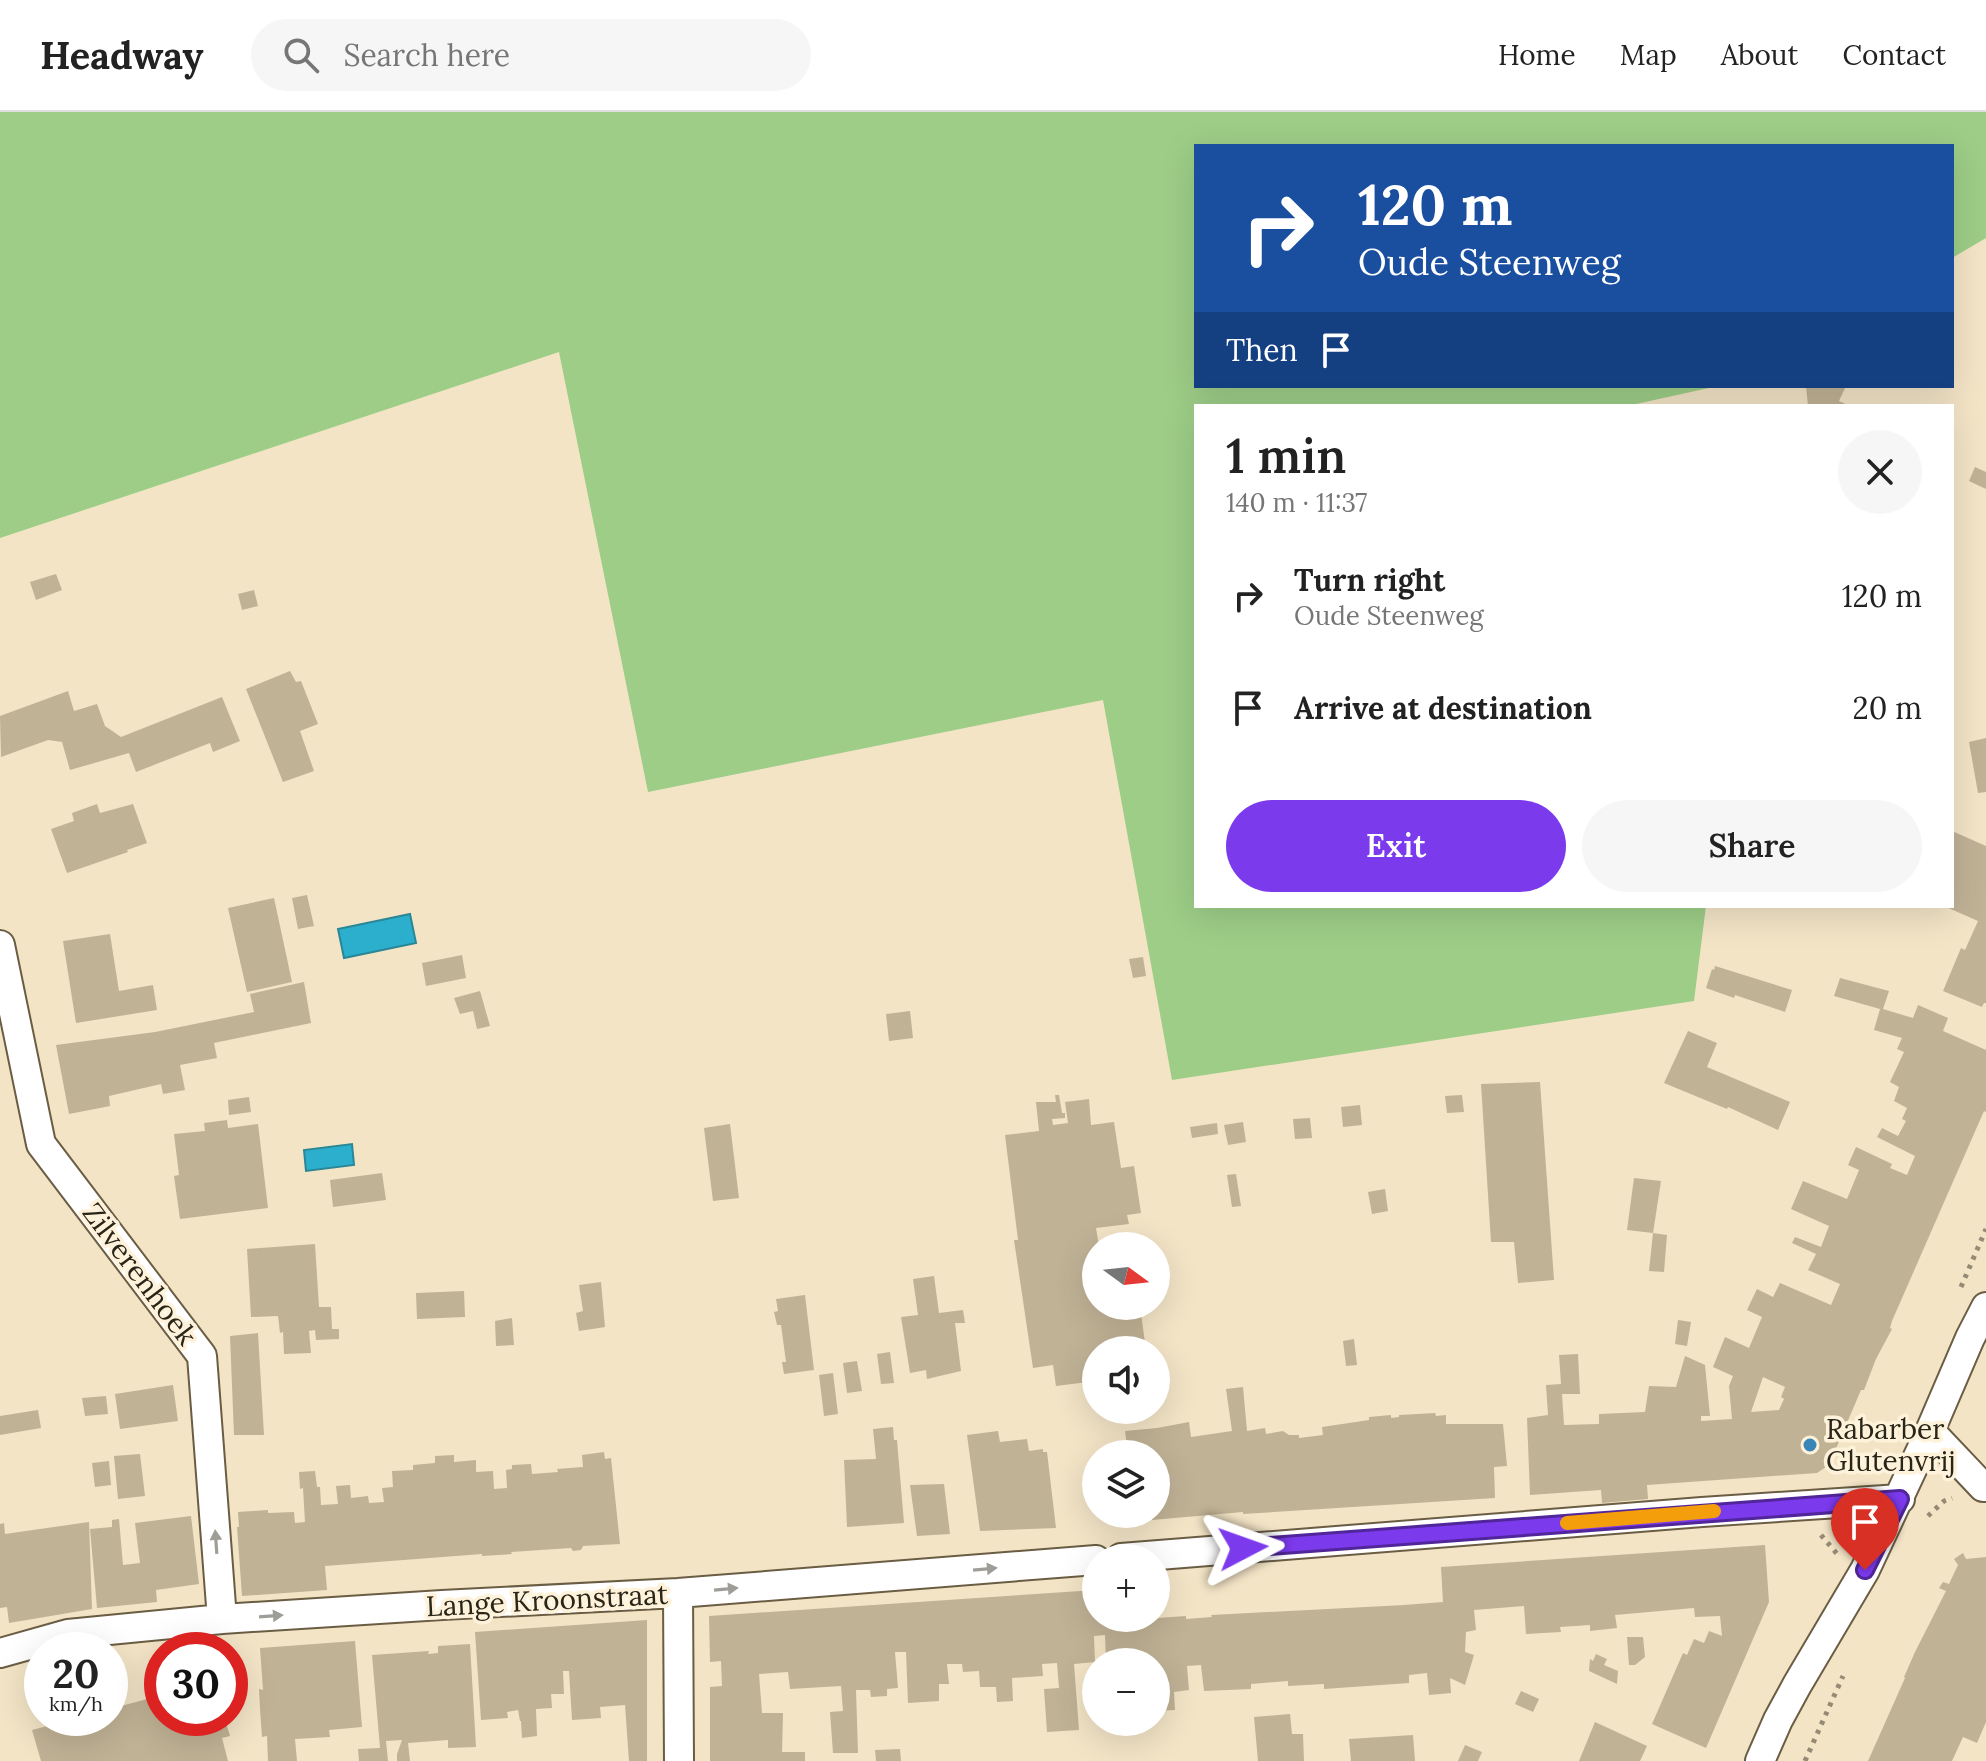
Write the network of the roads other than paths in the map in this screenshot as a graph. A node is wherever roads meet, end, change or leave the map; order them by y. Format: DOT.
graph roads {
  1 [pos="0,945"];
  2 [pos="1986,1307"];
  3 [pos="1930,1431"];
  4 [pos="1984,1487"];
  5 [pos="1900,1499"];
  6 [pos="1170,1554"];
  7 [pos="1082,1561"];
  8 [pos="678,1593"];
  9 [pos="222,1619"];
  10 [pos="0,1653"];
  11 [pos="679,1761"];
  12 [pos="1760,1761"];
  9 -- 1 [label="street, Zilverenhoek, one-way"];
  2 -- 3 [label="street"];
  3 -- 4 [label="street"];
  3 -- 5 [label="street"];
  5 -- 6 [label="street"];
  5 -- 12 [label="street"];
  8 -- 7 [label="street, Lange Kroonstraat, one-way"];
  9 -- 8 [label="street, Lange Kroonstraat, one-way"];
  8 -- 11 [label="street"];
  9 -- 10 [label="street, Lange Kroonstraat"];
}
